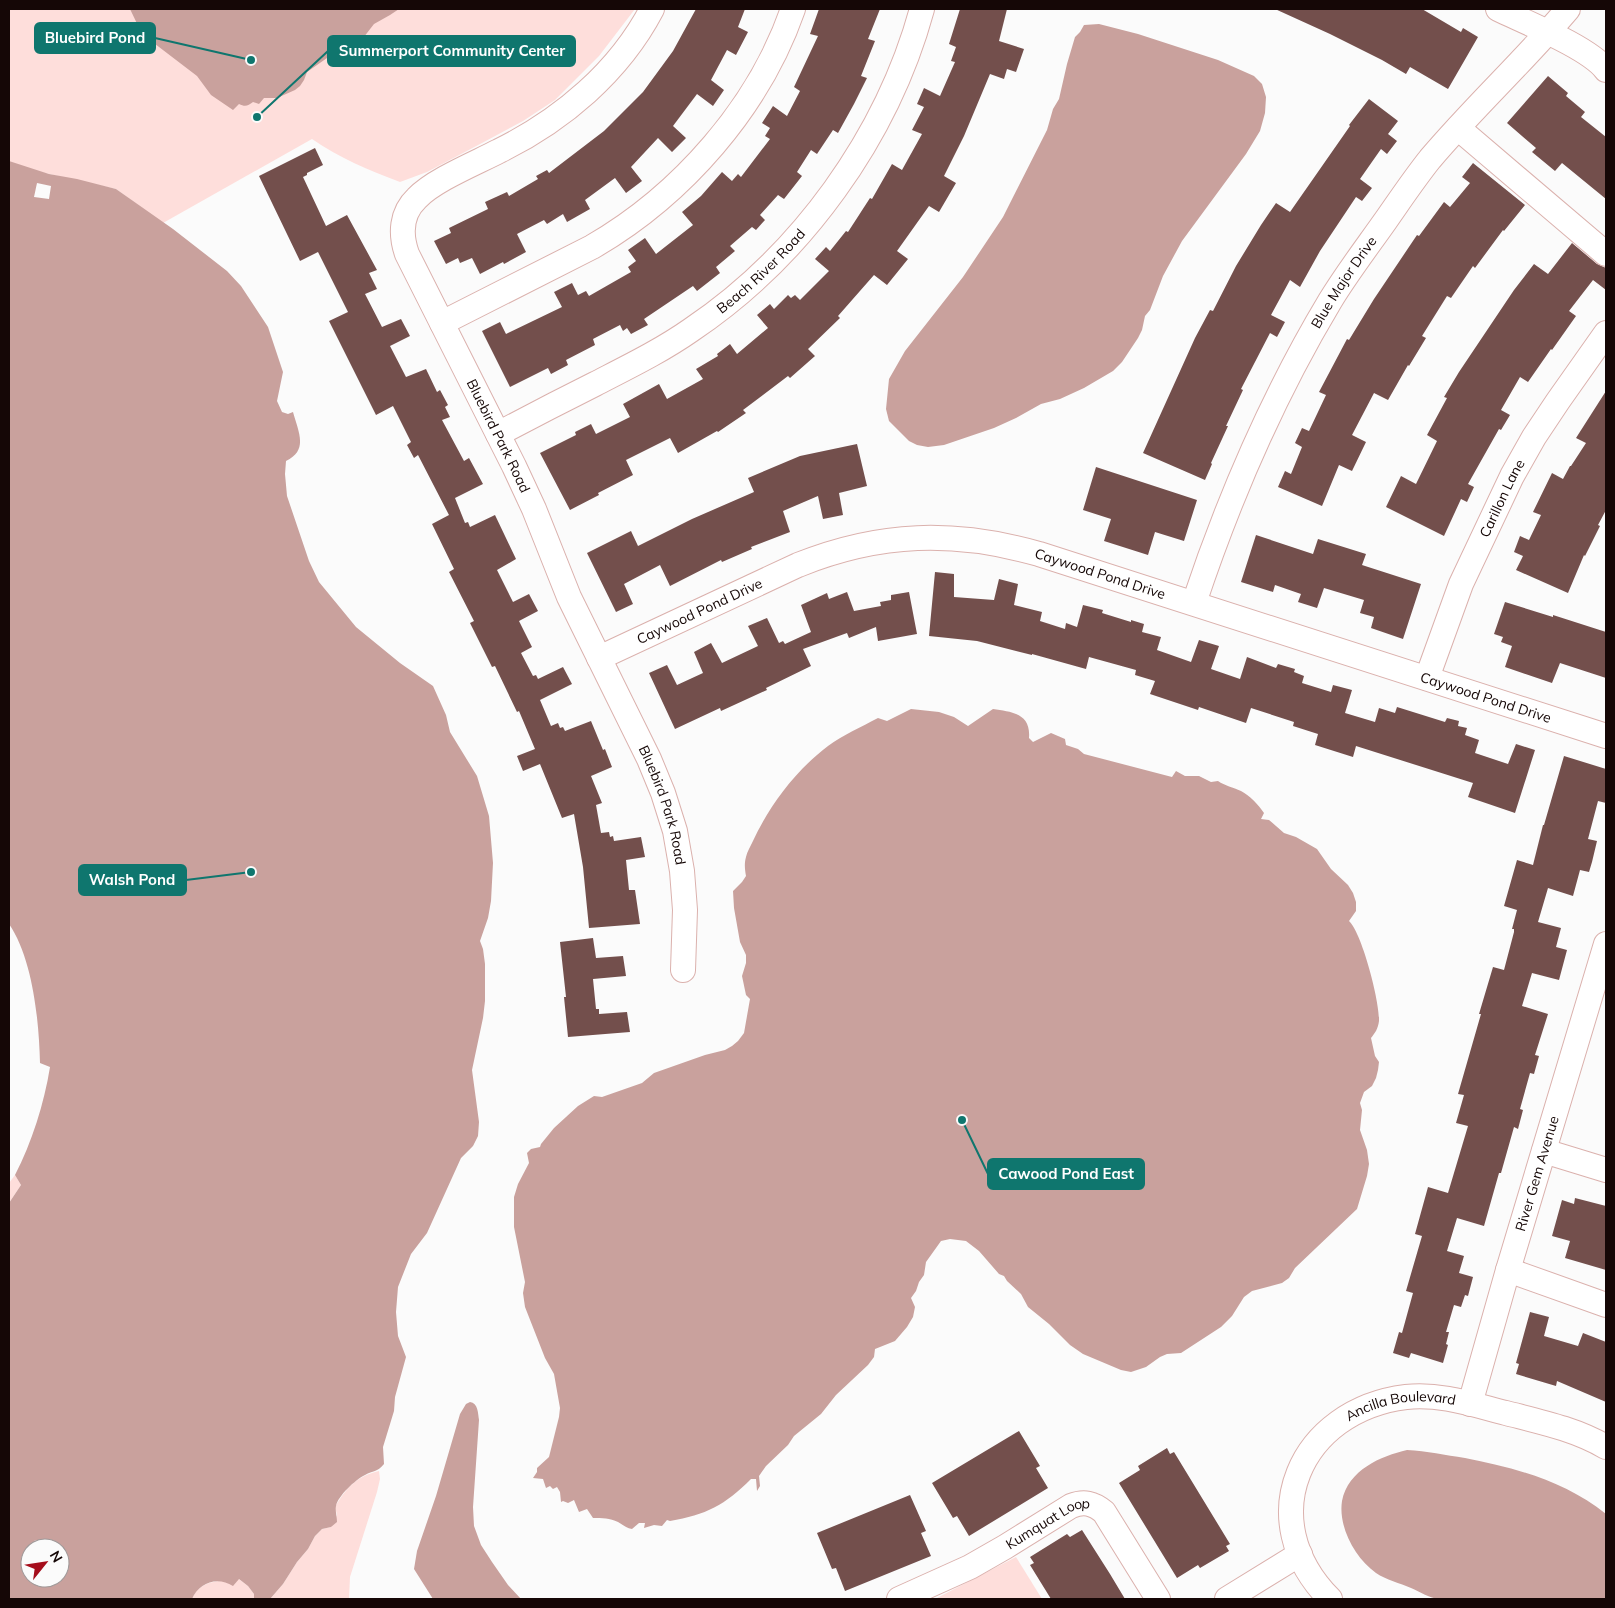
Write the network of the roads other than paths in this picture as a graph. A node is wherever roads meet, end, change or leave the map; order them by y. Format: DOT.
graph roads {
  1 [pos="652,9"];
  2 [pos="793,9"];
  3 [pos="922,9"];
  4 [pos="1498,9"];
  5 [pos="1568,9"];
  6 [pos="1547,32"];
  7 [pos="1605,67"];
  8 [pos="1458,128"];
  9 [pos="1606,254"];
  10 [pos="442,323"];
  11 [pos="1606,333"];
  12 [pos="498,434"];
  13 [pos="1194,603"];
  14 [pos="599,658"];
  15 [pos="1427,678"];
  16 [pos="1606,736"];
  17 [pos="1606,944"];
  18 [pos="683,970"];
  19 [pos="1544,1151"];
  20 [pos="1606,1170"];
  21 [pos="1508,1270"];
  22 [pos="1606,1305"];
  23 [pos="1470,1404"];
  24 [pos="1606,1447"];
  25 [pos="1300,1554"];
  26 [pos="899,1599"];
  27 [pos="1158,1599"];
  28 [pos="1227,1599"];
  29 [pos="1330,1599"];
  1 -- 10 [label="street, Bluebird Park Road"];
  2 -- 10 [label="street"];
  3 -- 12 [label="street, Beach River Road"];
  4 -- 6 [label="street"];
  5 -- 6 [label="street, Blue Major Drive"];
  6 -- 7 [label="street"];
  6 -- 8 [label="street, Blue Major Drive"];
  8 -- 9 [label="street"];
  8 -- 13 [label="street, Blue Major Drive"];
  10 -- 12 [label="street, Bluebird Park Road"];
  11 -- 15 [label="street, Carillon Lane"];
  12 -- 14 [label="street, Bluebird Park Road"];
  13 -- 14 [label="street, Caywood Pond Drive"];
  13 -- 15 [label="street, Caywood Pond Drive"];
  14 -- 18 [label="street, Bluebird Park Road"];
  15 -- 16 [label="street, Caywood Pond Drive"];
  17 -- 19 [label="street, River Gem Avenue"];
  19 -- 20 [label="street"];
  19 -- 21 [label="street, River Gem Avenue"];
  21 -- 22 [label="street"];
  21 -- 23 [label="street, River Gem Avenue"];
  23 -- 24 [label="street, Ancilla Boulevard"];
  23 -- 25 [label="street, Ancilla Boulevard"];
  25 -- 28 [label="street"];
  25 -- 29 [label="street, Ancilla Boulevard"];
  26 -- 27 [label="street, Kumquat Loop"];
}
